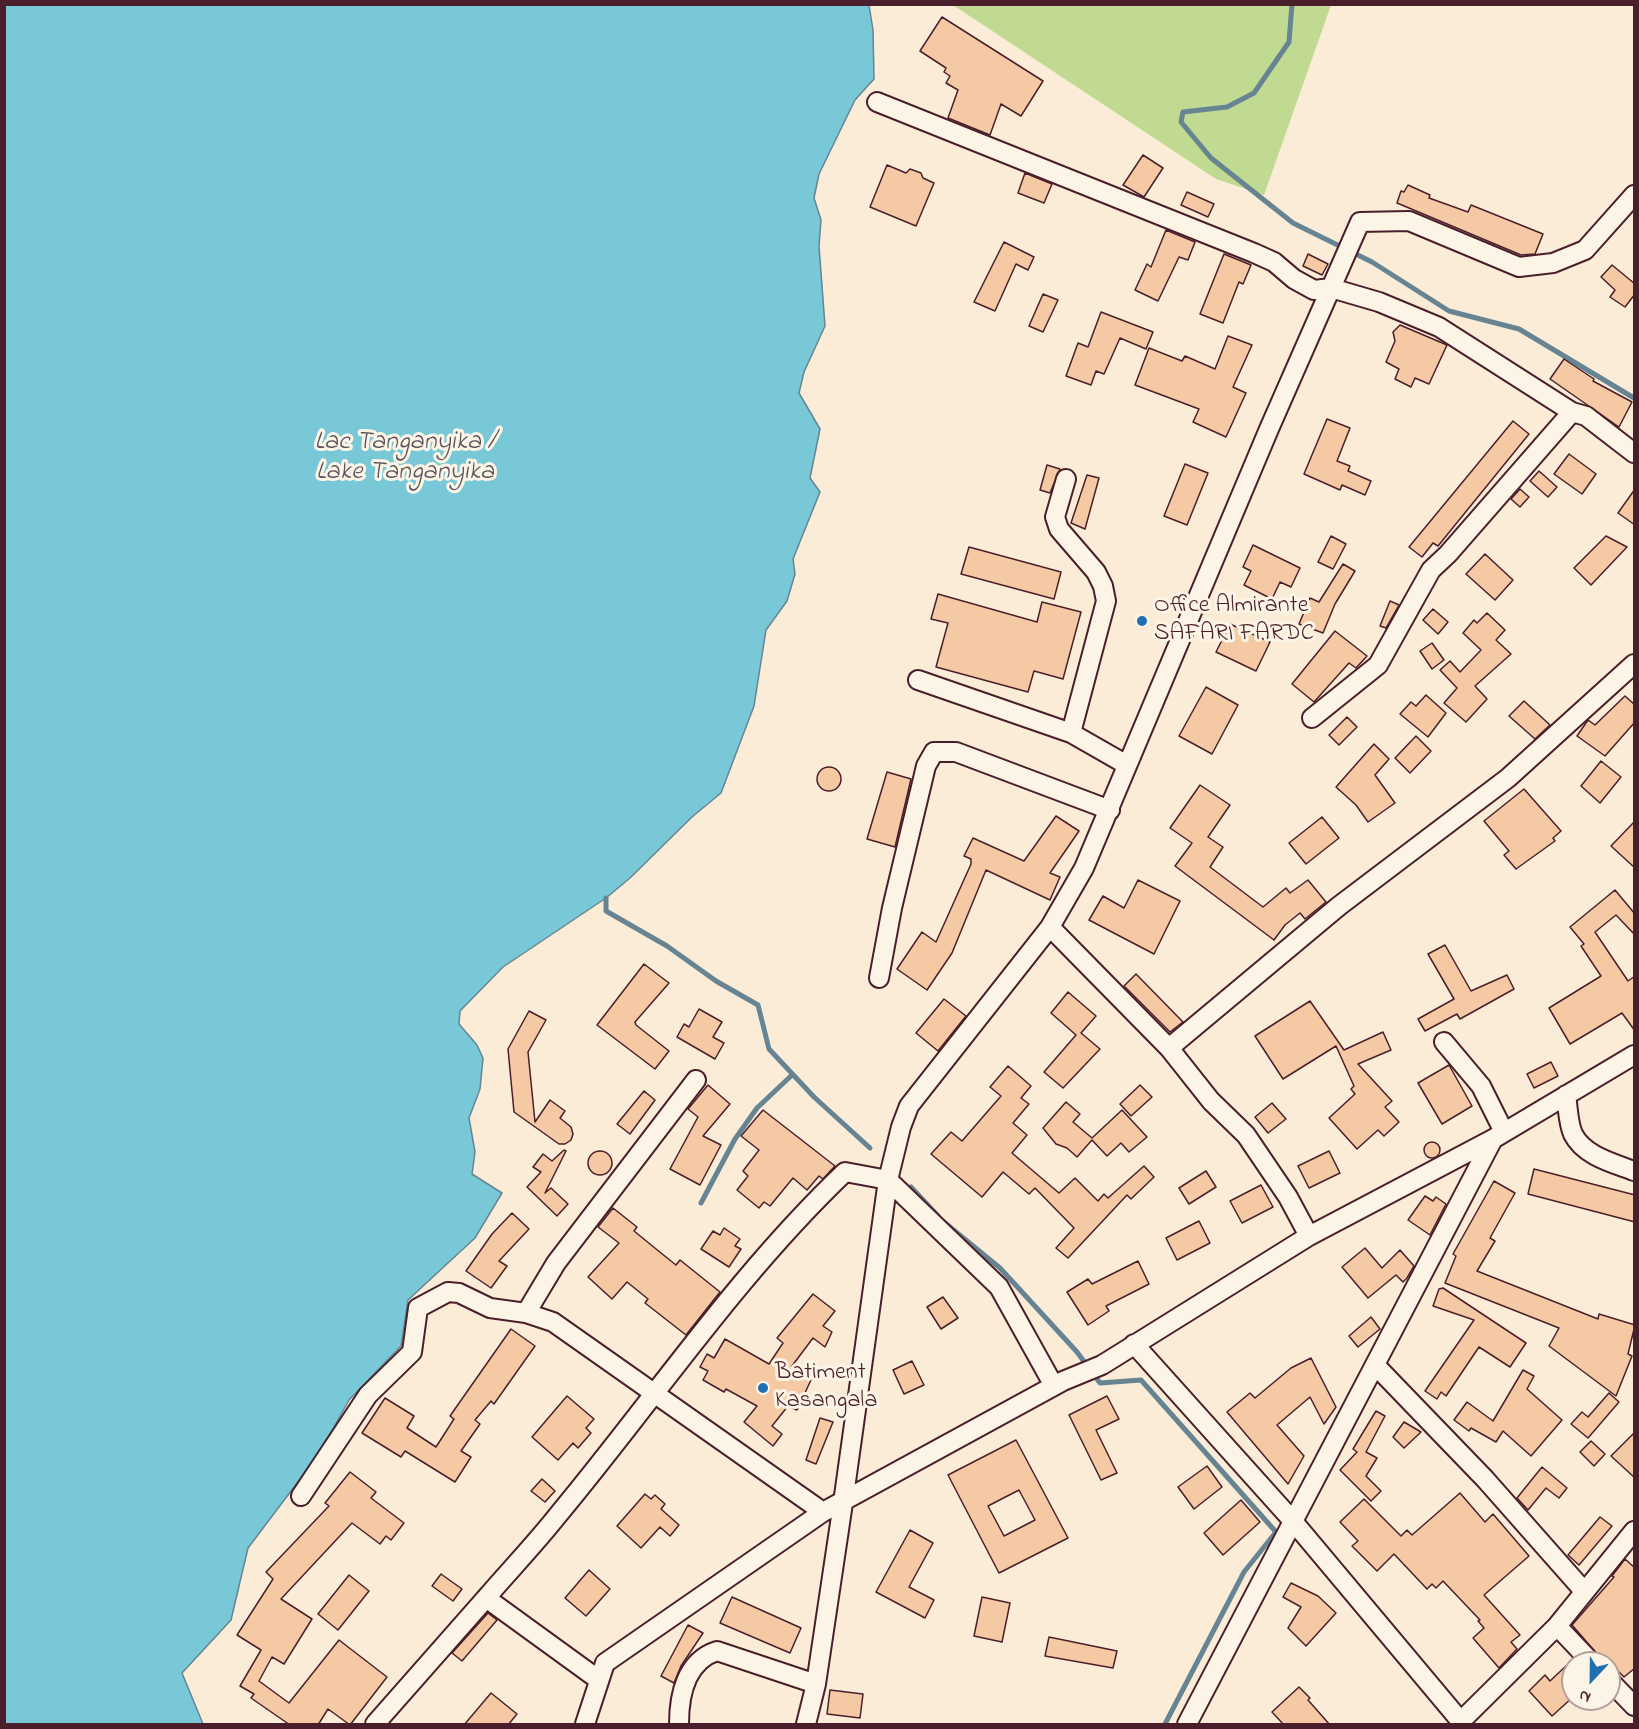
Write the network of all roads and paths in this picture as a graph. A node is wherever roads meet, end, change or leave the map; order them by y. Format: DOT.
graph roads {
  1 [pos="877,102"];
  2 [pos="1635,195"];
  3 [pos="1333,283"];
  4 [pos="1572,412"];
  5 [pos="1635,453"];
  6 [pos="1066,479"];
  7 [pos="1635,664"];
  8 [pos="918,680"];
  9 [pos="1312,718"];
  10 [pos="1071,733"];
  11 [pos="1127,765"];
  12 [pos="1110,810"];
  13 [pos="1050,927"];
  14 [pos="879,978"];
  15 [pos="1444,1042"];
  16 [pos="1169,1048"];
  17 [pos="1635,1055"];
  18 [pos="696,1080"];
  19 [pos="1566,1095"];
  20 [pos="1498,1135"];
  21 [pos="1635,1171"];
  22 [pos="888,1180"];
  23 [pos="1309,1236"];
  24 [pos="526,1313"];
  25 [pos="1134,1344"];
  26 [pos="1376,1366"];
  27 [pos="1058,1384"];
  28 [pos="654,1391"];
  29 [pos="301,1496"];
  30 [pos="843,1503"];
  31 [pos="824,1512"];
  32 [pos="1292,1520"];
  33 [pos="1631,1542"];
  34 [pos="1584,1590"];
  35 [pos="486,1598"];
  36 [pos="1557,1626"];
  37 [pos="1581,1651"];
  38 [pos="599,1680"];
  39 [pos="816,1684"];
  40 [pos="1621,1692"];
  41 [pos="1635,1706"];
  42 [pos="1462,1723"];
  43 [pos="375,1725"];
  44 [pos="585,1725"];
  45 [pos="679,1725"];
  46 [pos="806,1725"];
  47 [pos="1187,1725"];
  1 -- 3 [label="street"];
  2 -- 3 [label="street"];
  3 -- 4 [label="street"];
  3 -- 11 [label="street"];
  4 -- 5 [label="street"];
  4 -- 9 [label="street"];
  6 -- 10 [label="street"];
  7 -- 16 [label="street"];
  8 -- 10 [label="street"];
  10 -- 11 [label="street"];
  11 -- 12 [label="street"];
  12 -- 13 [label="street"];
  12 -- 14 [label="street"];
  13 -- 16 [label="street"];
  13 -- 22 [label="street"];
  15 -- 20 [label="street"];
  16 -- 23 [label="street"];
  17 -- 19 [label="street"];
  18 -- 24 [label="street"];
  19 -- 20 [label="street"];
  19 -- 21 [label="street"];
  20 -- 23 [label="street"];
  20 -- 26 [label="street"];
  22 -- 27 [label="street"];
  22 -- 28 [label="street"];
  22 -- 30 [label="street"];
  23 -- 25 [label="street"];
  24 -- 28 [label="street"];
  24 -- 29 [label="street"];
  25 -- 27 [label="street"];
  25 -- 32 [label="street"];
  26 -- 32 [label="street"];
  26 -- 34 [label="street"];
  27 -- 30 [label="street"];
  28 -- 31 [label="street"];
  28 -- 35 [label="street"];
  30 -- 31 [label="street"];
  30 -- 39 [label="street"];
  31 -- 38 [label="street"];
  32 -- 42 [label="street"];
  32 -- 47 [label="street"];
  33 -- 34 [label="street"];
  34 -- 36 [label="street"];
  35 -- 38 [label="street"];
  35 -- 43 [label="street"];
  36 -- 37 [label="street"];
  36 -- 42 [label="street"];
  38 -- 44 [label="street"];
  39 -- 45 [label="street"];
  39 -- 46 [label="street"];
  40 -- 41 [label="street"];
}
